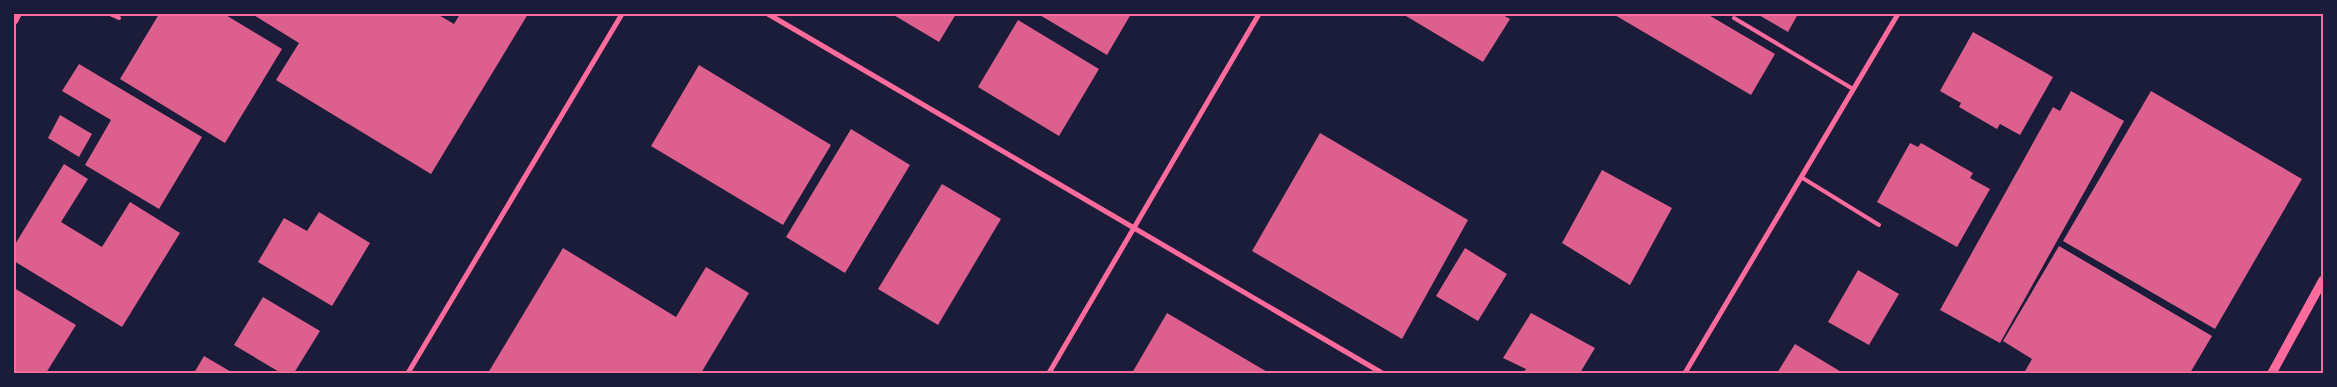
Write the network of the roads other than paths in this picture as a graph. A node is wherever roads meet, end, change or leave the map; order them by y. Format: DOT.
graph roads {
  1 [pos="17,14"];
  2 [pos="110,14"];
  3 [pos="622,14"];
  4 [pos="768,14"];
  5 [pos="1259,14"];
  6 [pos="1898,14"];
  7 [pos="118,18"];
  8 [pos="1734,18"];
  9 [pos="14,20"];
  10 [pos="1853,89"];
  11 [pos="1801,177"];
  12 [pos="1879,225"];
  13 [pos="1134,228"];
  14 [pos="2323,280"];
  15 [pos="408,373"];
  16 [pos="1050,373"];
  17 [pos="1382,373"];
  18 [pos="1685,373"];
  19 [pos="2272,373"];
  1 -- 9 [label="street"];
  2 -- 7 [label="lane"];
  3 -- 15 [label="street"];
  4 -- 13 [label="street"];
  5 -- 13 [label="street"];
  6 -- 10 [label="street"];
  8 -- 10 [label="lane"];
  10 -- 11 [label="street"];
  11 -- 12 [label="lane"];
  11 -- 18 [label="street"];
  13 -- 16 [label="street"];
  13 -- 17 [label="street"];
  14 -- 19 [label="street"];
}
